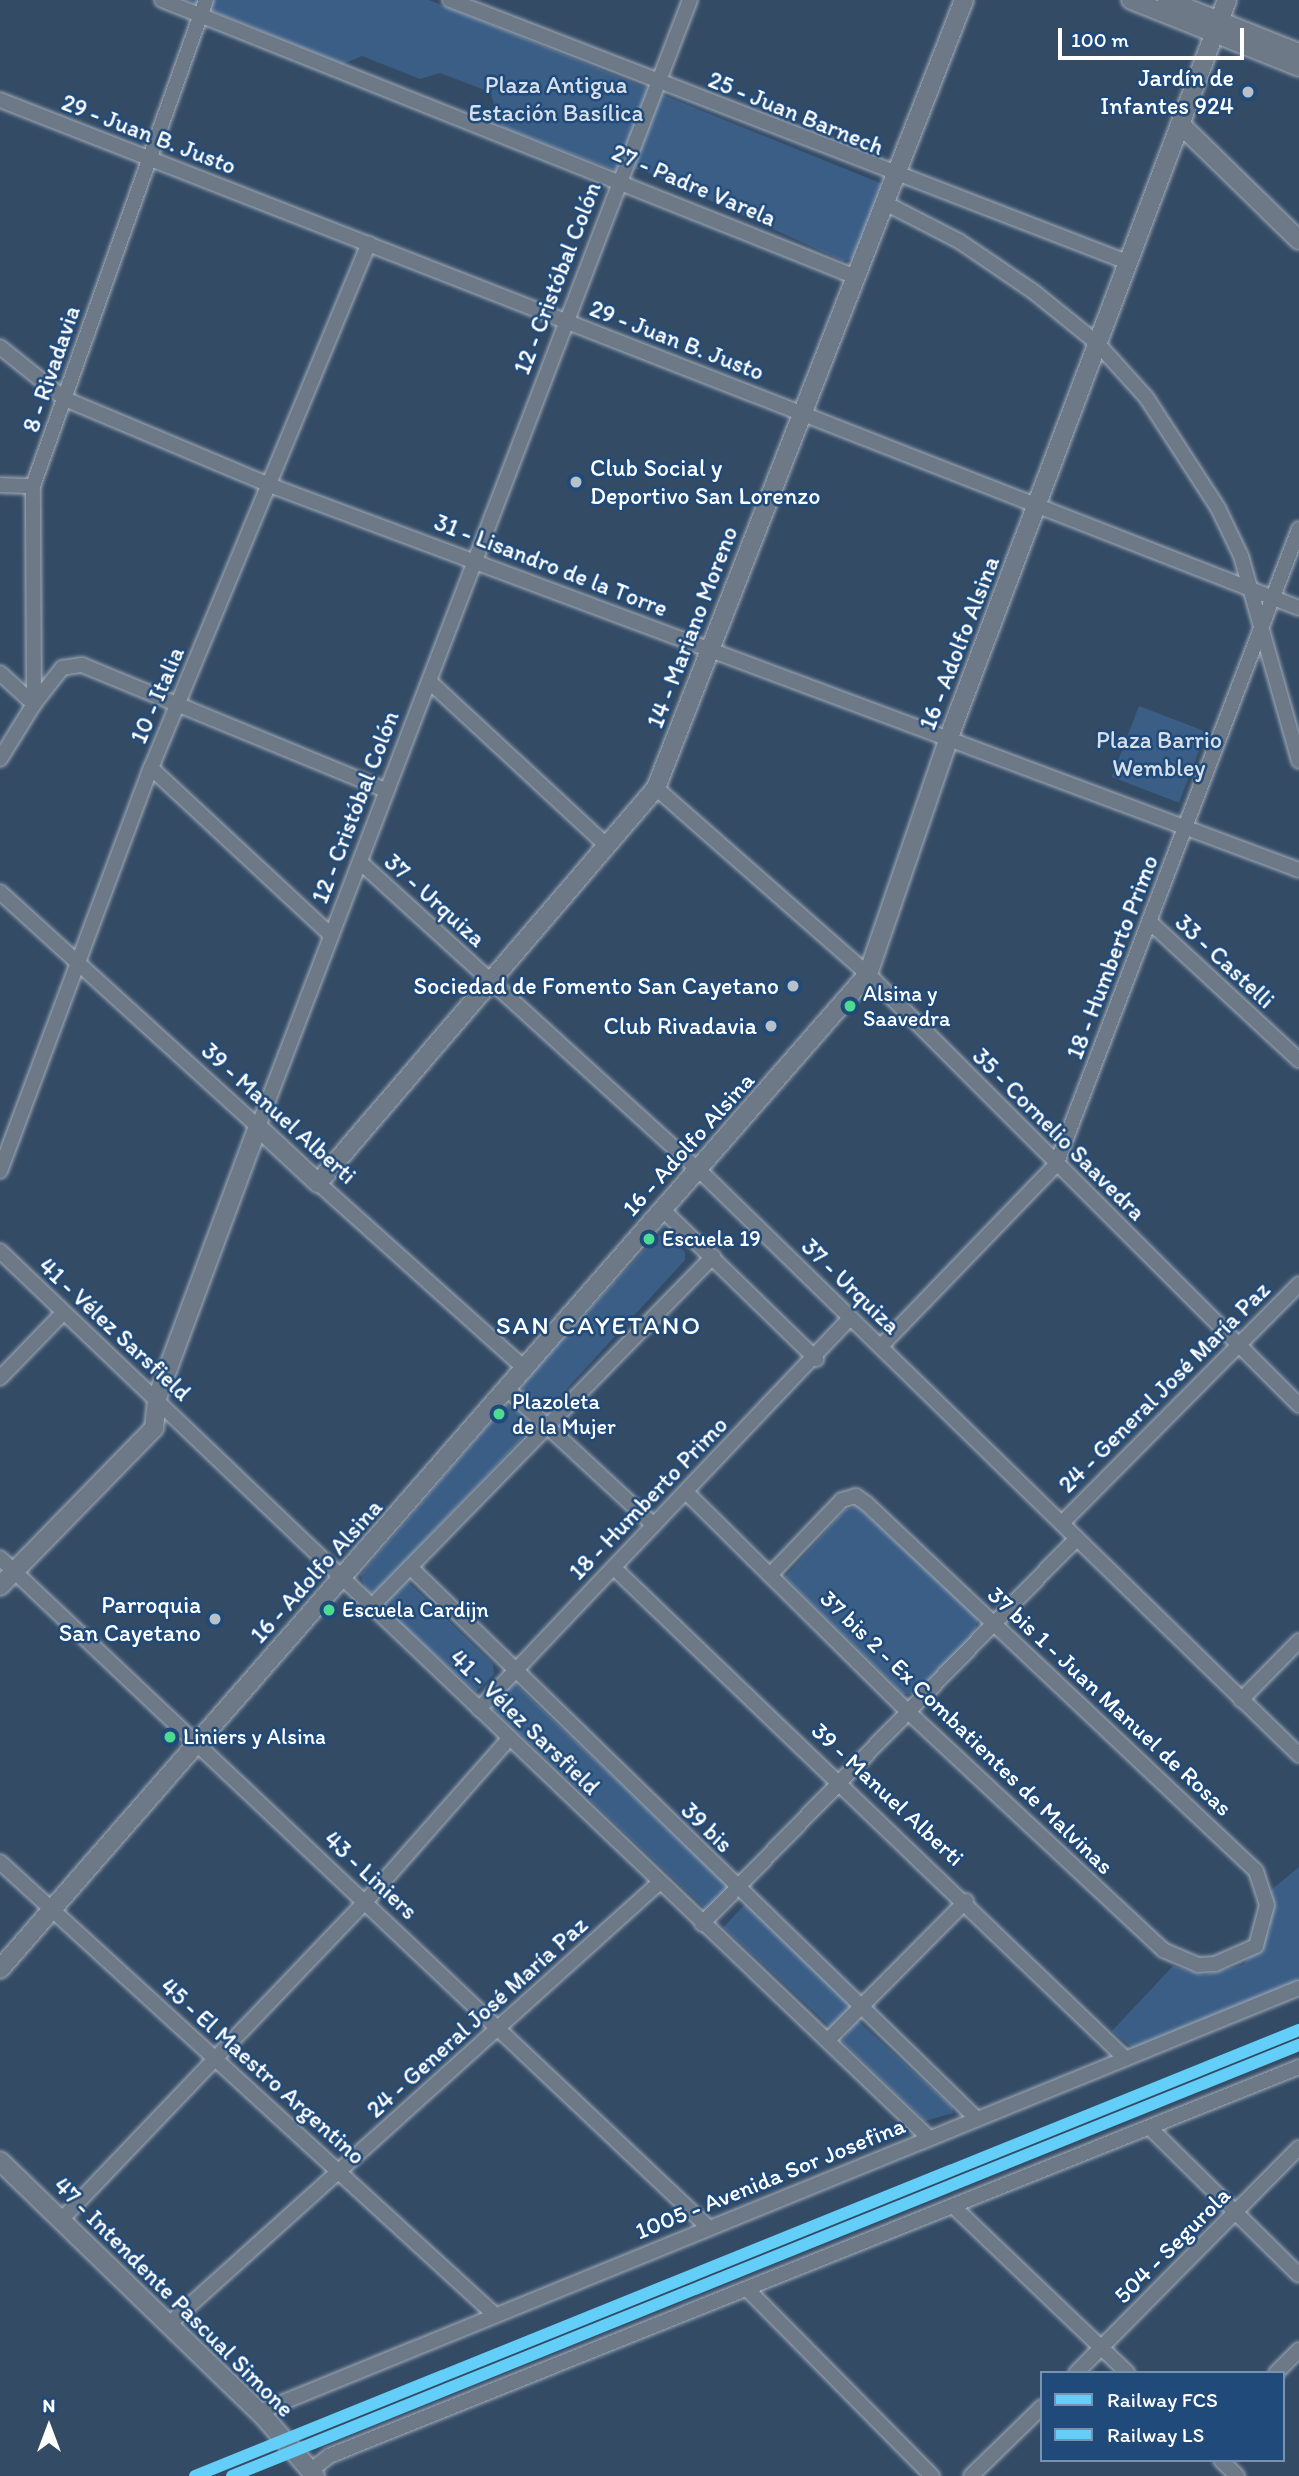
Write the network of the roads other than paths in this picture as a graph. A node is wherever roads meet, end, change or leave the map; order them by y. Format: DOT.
graph roads {
  1 [pos="162,0"];
  2 [pos="206,0"];
  3 [pos="450,0"];
  4 [pos="690,0"];
  5 [pos="964,0"];
  6 [pos="1132,0"];
  7 [pos="1167,0"];
  8 [pos="1227,0"];
  9 [pos="200,15"];
  10 [pos="1217,27"];
  11 [pos="1299,53"];
  12 [pos="1299,67"];
  13 [pos="658,82"];
  14 [pos="0,100"];
  15 [pos="1180,124"];
  16 [pos="149,158"];
  17 [pos="896,177"];
  18 [pos="621,179"];
  19 [pos="885,203"];
  20 [pos="1299,240"];
  21 [pos="369,243"];
  22 [pos="1127,262"];
  23 [pos="856,277"];
  24 [pos="567,322"];
  25 [pos="1097,343"];
  26 [pos="0,347"];
  27 [pos="65,399"];
  28 [pos="802,413"];
  29 [pos="0,485"];
  30 [pos="33,486"];
  31 [pos="272,486"];
  32 [pos="1037,507"];
  33 [pos="1299,529"];
  34 [pos="477,560"];
  35 [pos="1249,591"];
  36 [pos="1272,600"];
  37 [pos="1299,608"];
  38 [pos="1261,630"];
  39 [pos="708,650"];
  40 [pos="0,673"];
  41 [pos="430,682"];
  42 [pos="34,704"];
  43 [pos="176,709"];
  44 [pos="949,737"];
  45 [pos="0,759"];
  46 [pos="1299,761"];
  47 [pos="151,768"];
  48 [pos="656,788"];
  49 [pos="386,790"];
  50 [pos="1184,827"];
  51 [pos="606,845"];
  52 [pos="360,862"];
  53 [pos="1299,870"];
  54 [pos="0,892"];
  55 [pos="1151,923"];
  56 [pos="331,935"];
  57 [pos="78,963"];
  58 [pos="868,974"];
  59 [pos="490,980"];
  60 [pos="1299,1060"];
  61 [pos="258,1127"];
  62 [pos="1056,1165"];
  63 [pos="0,1171"];
  64 [pos="700,1171"];
  65 [pos="318,1183"];
  66 [pos="663,1210"];
  67 [pos="0,1251"];
  68 [pos="713,1256"];
  69 [pos="1299,1284"];
  70 [pos="63,1313"];
  71 [pos="850,1318"];
  72 [pos="1237,1345"];
  73 [pos="881,1346"];
  74 [pos="816,1359"];
  75 [pos="525,1369"];
  76 [pos="0,1378"];
  77 [pos="507,1389"];
  78 [pos="157,1398"];
  79 [pos="1299,1405"];
  80 [pos="543,1423"];
  81 [pos="686,1492"];
  82 [pos="1062,1523"];
  83 [pos="654,1525"];
  84 [pos="1077,1538"];
  85 [pos="0,1558"];
  86 [pos="410,1567"];
  87 [pos="614,1568"];
  88 [pos="14,1572"];
  89 [pos="770,1575"];
  90 [pos="343,1578"];
  91 [pos="0,1586"];
  92 [pos="373,1605"];
  93 [pos="993,1622"];
  94 [pos="1299,1641"];
  95 [pos="512,1673"];
  96 [pos="1241,1700"];
  97 [pos="479,1709"];
  98 [pos="907,1711"];
  99 [pos="509,1739"];
  100 [pos="198,1745"];
  101 [pos="1299,1755"];
  102 [pos="840,1783"];
  103 [pos="0,1862"];
  104 [pos="659,1883"];
  105 [pos="738,1889"];
  106 [pos="366,1901"];
  107 [pos="966,1901"];
  108 [pos="51,1911"];
  109 [pos="702,1924"];
  110 [pos="1235,1958"];
  111 [pos="0,1969"];
  112 [pos="1299,1988"];
  113 [pos="863,2008"];
  114 [pos="499,2027"];
  115 [pos="828,2040"];
  116 [pos="216,2058"];
  117 [pos="1126,2059"];
  118 [pos="1299,2067"];
  119 [pos="976,2118"];
  120 [pos="1150,2128"];
  121 [pos="928,2137"];
  122 [pos="1299,2148"];
  123 [pos="0,2161"];
  124 [pos="340,2172"];
  125 [pos="954,2207"];
  126 [pos="1236,2214"];
  127 [pos="62,2219"];
  128 [pos="709,2228"];
  129 [pos="1299,2275"];
  130 [pos="750,2292"];
  131 [pos="495,2315"];
  132 [pos="169,2324"];
  133 [pos="1101,2348"];
  134 [pos="1299,2350"];
  135 [pos="1078,2371"];
  136 [pos="1126,2371"];
  137 [pos="1278,2371"];
  138 [pos="1040,2409"];
  139 [pos="259,2412"];
  140 [pos="1223,2462"];
  141 [pos="312,2473"];
  142 [pos="932,2476"];
  143 [pos="971,2476"];
  144 [pos="1237,2476"];
  1 -- 9 [label="street, 27 - Padre Varela"];
  2 -- 9 [label="street, 8 - Rivadavia"];
  3 -- 13 [label="street, 25 - Juan Barnech"];
  4 -- 13 [label="street, 12 - Cristóbal Colón"];
  5 -- 17 [label="street, 14 - Mariano Moreno"];
  6 -- 10 [label="street"];
  7 -- 10 [label="street"];
  8 -- 10 [label="street, 16 - Adolfo Alsina"];
  9 -- 16 [label="street, 8 - Rivadavia"];
  9 -- 18 [label="street, 27 - Padre Varela"];
  10 -- 11 [label="street"];
  10 -- 12 [label="street"];
  10 -- 15 [label="street, 16 - Adolfo Alsina"];
  13 -- 17 [label="street, 25 - Juan Barnech"];
  13 -- 18 [label="street, 12 - Cristóbal Colón"];
  14 -- 16 [label="street, 29 - Juan B. Justo"];
  15 -- 20 [label="street"];
  15 -- 22 [label="street, 16 - Adolfo Alsina"];
  16 -- 21 [label="street, 29 - Juan B. Justo"];
  16 -- 27 [label="street, 8 - Rivadavia"];
  17 -- 19 [label="street, 14 - Mariano Moreno"];
  17 -- 22 [label="street, 25 - Juan Barnech"];
  18 -- 23 [label="street, 27 - Padre Varela"];
  18 -- 24 [label="street, 12 - Cristóbal Colón"];
  19 -- 23 [label="street, 14 - Mariano Moreno"];
  19 -- 25 [label="street"];
  21 -- 24 [label="street, 29 - Juan B. Justo"];
  21 -- 31 [label="street, 10 - Italia"];
  22 -- 25 [label="street, 16 - Adolfo Alsina"];
  23 -- 28 [label="street, 14 - Mariano Moreno"];
  24 -- 28 [label="street, 29 - Juan B. Justo"];
  24 -- 34 [label="street, 12 - Cristóbal Colón"];
  25 -- 32 [label="street, 16 - Adolfo Alsina"];
  25 -- 35 [label="street"];
  26 -- 27 [label="street, 31 - Lisandro de la Torre"];
  27 -- 30 [label="street, 8 - Rivadavia"];
  27 -- 31 [label="street, 31 - Lisandro de la Torre"];
  28 -- 32 [label="street, 29 - Juan B. Justo"];
  28 -- 39 [label="street, 14 - Mariano Moreno"];
  29 -- 30 [label="street"];
  30 -- 42 [label="street, 8 - Rivadavia"];
  31 -- 34 [label="street, 31 - Lisandro de la Torre"];
  31 -- 43 [label="street, 10 - Italia"];
  32 -- 35 [label="street, 29 - Juan B. Justo"];
  32 -- 44 [label="street, 16 - Adolfo Alsina"];
  33 -- 36 [label="street, 18 - Humberto Primo"];
  34 -- 39 [label="street, 31 - Lisandro de la Torre"];
  34 -- 41 [label="street, 12 - Cristóbal Colón"];
  35 -- 36 [label="street, 29 - Juan B. Justo"];
  35 -- 38 [label="street"];
  36 -- 37 [label="street, 29 - Juan B. Justo"];
  36 -- 38 [label="street, 18 - Humberto Primo"];
  38 -- 46 [label="street"];
  38 -- 50 [label="street, 18 - Humberto Primo"];
  39 -- 44 [label="street, 31 - Lisandro de la Torre"];
  39 -- 48 [label="street, 14 - Mariano Moreno"];
  40 -- 42 [label="street"];
  41 -- 49 [label="street, 12 - Cristóbal Colón"];
  41 -- 51 [label="street"];
  42 -- 43 [label="street"];
  42 -- 45 [label="street"];
  43 -- 47 [label="street, 10 - Italia"];
  43 -- 49 [label="street"];
  44 -- 50 [label="street, 31 - Lisandro de la Torre"];
  44 -- 58 [label="street, 16 - Adolfo Alsina"];
  47 -- 56 [label="street"];
  47 -- 57 [label="street, 10 - Italia"];
  48 -- 51 [label="street, 14 - Mariano Moreno"];
  48 -- 58 [label="street, 35 - Cornelio Saavedra"];
  49 -- 52 [label="street, 12 - Cristóbal Colón"];
  50 -- 53 [label="street, 31 - Lisandro de la Torre"];
  50 -- 55 [label="street, 18 - Humberto Primo"];
  51 -- 59 [label="street, 14 - Mariano Moreno"];
  52 -- 56 [label="street, 12 - Cristóbal Colón"];
  52 -- 59 [label="street, 37 - Urquiza"];
  54 -- 57 [label="street, 39 - Manuel Alberti"];
  55 -- 60 [label="street, 33 - Castelli"];
  55 -- 62 [label="street, 18 - Humberto Primo"];
  56 -- 61 [label="street, 12 - Cristóbal Colón"];
  57 -- 61 [label="street, 39 - Manuel Alberti"];
  57 -- 63 [label="street, 10 - Italia"];
  58 -- 62 [label="street, 35 - Cornelio Saavedra"];
  58 -- 64 [label="street, 16 - Adolfo Alsina"];
  59 -- 64 [label="street, 37 - Urquiza"];
  59 -- 65 [label="street, 14 - Mariano Moreno"];
  61 -- 65 [label="street, 39 - Manuel Alberti"];
  61 -- 78 [label="street, 12 - Cristóbal Colón"];
  62 -- 72 [label="street, 35 - Cornelio Saavedra"];
  62 -- 73 [label="street, 18 - Humberto Primo"];
  64 -- 66 [label="street, 16 - Adolfo Alsina"];
  64 -- 71 [label="street, 37 - Urquiza"];
  65 -- 75 [label="street, 39 - Manuel Alberti"];
  66 -- 68 [label="street"];
  66 -- 75 [label="street, 16 - Adolfo Alsina"];
  67 -- 70 [label="street, 41 - Vélez Sarsfield"];
  68 -- 74 [label="street"];
  68 -- 80 [label="street"];
  69 -- 72 [label="street, 24 - General José María Paz"];
  70 -- 76 [label="street"];
  70 -- 78 [label="street, 41 - Vélez Sarsfield"];
  71 -- 73 [label="street, 37 - Urquiza"];
  71 -- 74 [label="street, 18 - Humberto Primo"];
  72 -- 79 [label="street, 35 - Cornelio Saavedra"];
  72 -- 82 [label="street, 24 - General José María Paz"];
  73 -- 82 [label="street, 37 - Urquiza"];
  74 -- 81 [label="street, 18 - Humberto Primo"];
  75 -- 77 [label="street, 16 - Adolfo Alsina"];
  77 -- 80 [label="street"];
  77 -- 90 [label="street, 16 - Adolfo Alsina"];
  78 -- 88 [label="street, 12 - Cristóbal Colón"];
  78 -- 90 [label="street, 41 - Vélez Sarsfield"];
  80 -- 83 [label="street"];
  80 -- 86 [label="street"];
  81 -- 83 [label="street, 18 - Humberto Primo"];
  81 -- 89 [label="street, 37 bis 2 - Ex Combatientes de Malvinas"];
  82 -- 84 [label="street, 37 - Urquiza"];
  83 -- 87 [label="street, 18 - Humberto Primo"];
  84 -- 93 [label="street"];
  84 -- 96 [label="street, 37 - Urquiza"];
  85 -- 88 [label="street, 43 - Liniers"];
  86 -- 92 [label="street"];
  86 -- 95 [label="street, 39 bis"];
  87 -- 95 [label="street, 18 - Humberto Primo"];
  87 -- 102 [label="street, 39 - Manuel Alberti"];
  88 -- 91 [label="street, 12 - Cristóbal Colón"];
  88 -- 100 [label="street, 43 - Liniers"];
  89 -- 93 [label="street, 37 bis 1 - Juan Manuel de Rosas"];
  89 -- 98 [label="street, 37 bis 2 - Ex Combatientes de Malvinas"];
  90 -- 92 [label="street, 41 - Vélez Sarsfield"];
  90 -- 100 [label="street, 16 - Adolfo Alsina"];
  92 -- 97 [label="street, 41 - Vélez Sarsfield"];
  93 -- 98 [label="street"];
  93 -- 110 [label="street, 37 bis 1 - Juan Manuel de Rosas"];
  94 -- 96 [label="street"];
  95 -- 97 [label="street, 18 - Humberto Primo"];
  95 -- 105 [label="street, 39 bis"];
  96 -- 101 [label="street, 37 - Urquiza"];
  97 -- 99 [label="street, 41 - Vélez Sarsfield"];
  98 -- 102 [label="street"];
  98 -- 110 [label="street, 37 bis 2 - Ex Combatientes de Malvinas"];
  99 -- 104 [label="street, 41 - Vélez Sarsfield"];
  99 -- 106 [label="street"];
  100 -- 106 [label="street, 43 - Liniers"];
  100 -- 108 [label="street, 16 - Adolfo Alsina"];
  102 -- 105 [label="street"];
  102 -- 107 [label="street, 39 - Manuel Alberti"];
  103 -- 108 [label="street, 45 - El Maestro Argentino"];
  104 -- 109 [label="street, 41 - Vélez Sarsfield"];
  104 -- 114 [label="street, 24 - General José María Paz"];
  105 -- 109 [label="street"];
  105 -- 113 [label="street, 39 bis"];
  106 -- 114 [label="street, 43 - Liniers"];
  106 -- 116 [label="street"];
  107 -- 113 [label="street"];
  107 -- 117 [label="street, 39 - Manuel Alberti"];
  108 -- 111 [label="street, 16 - Adolfo Alsina"];
  108 -- 116 [label="street, 45 - El Maestro Argentino"];
  109 -- 115 [label="street, 41 - Vélez Sarsfield"];
  112 -- 117 [label="street, 1005 - Avenida Sor Josefina"];
  113 -- 115 [label="street"];
  113 -- 119 [label="street, 39 bis"];
  114 -- 124 [label="street, 24 - General José María Paz"];
  114 -- 128 [label="street, 43 - Liniers"];
  115 -- 121 [label="street, 41 - Vélez Sarsfield"];
  116 -- 124 [label="street, 45 - El Maestro Argentino"];
  116 -- 127 [label="street"];
  117 -- 119 [label="street, 1005 - Avenida Sor Josefina"];
  118 -- 120 [label="street"];
  119 -- 121 [label="street, 1005 - Avenida Sor Josefina"];
  120 -- 125 [label="street"];
  120 -- 126 [label="street"];
  121 -- 128 [label="street, 1005 - Avenida Sor Josefina"];
  122 -- 126 [label="street, 504 - Segurola"];
  123 -- 127 [label="street, 47 - Intendente Pascual Simone"];
  124 -- 131 [label="street, 45 - El Maestro Argentino"];
  124 -- 132 [label="street, 24 - General José María Paz"];
  125 -- 130 [label="street"];
  125 -- 133 [label="street"];
  126 -- 129 [label="street"];
  126 -- 133 [label="street, 504 - Segurola"];
  127 -- 132 [label="street, 47 - Intendente Pascual Simone"];
  128 -- 131 [label="street, 1005 - Avenida Sor Josefina"];
  130 -- 141 [label="street"];
  130 -- 142 [label="street"];
  131 -- 139 [label="street, 1005 - Avenida Sor Josefina"];
  132 -- 139 [label="street, 47 - Intendente Pascual Simone"];
  133 -- 135 [label="street, 504 - Segurola"];
  133 -- 136 [label="street"];
  134 -- 137 [label="street"];
  138 -- 143 [label="street"];
  139 -- 141 [label="street, 47 - Intendente Pascual Simone"];
  140 -- 144 [label="street"];
}
